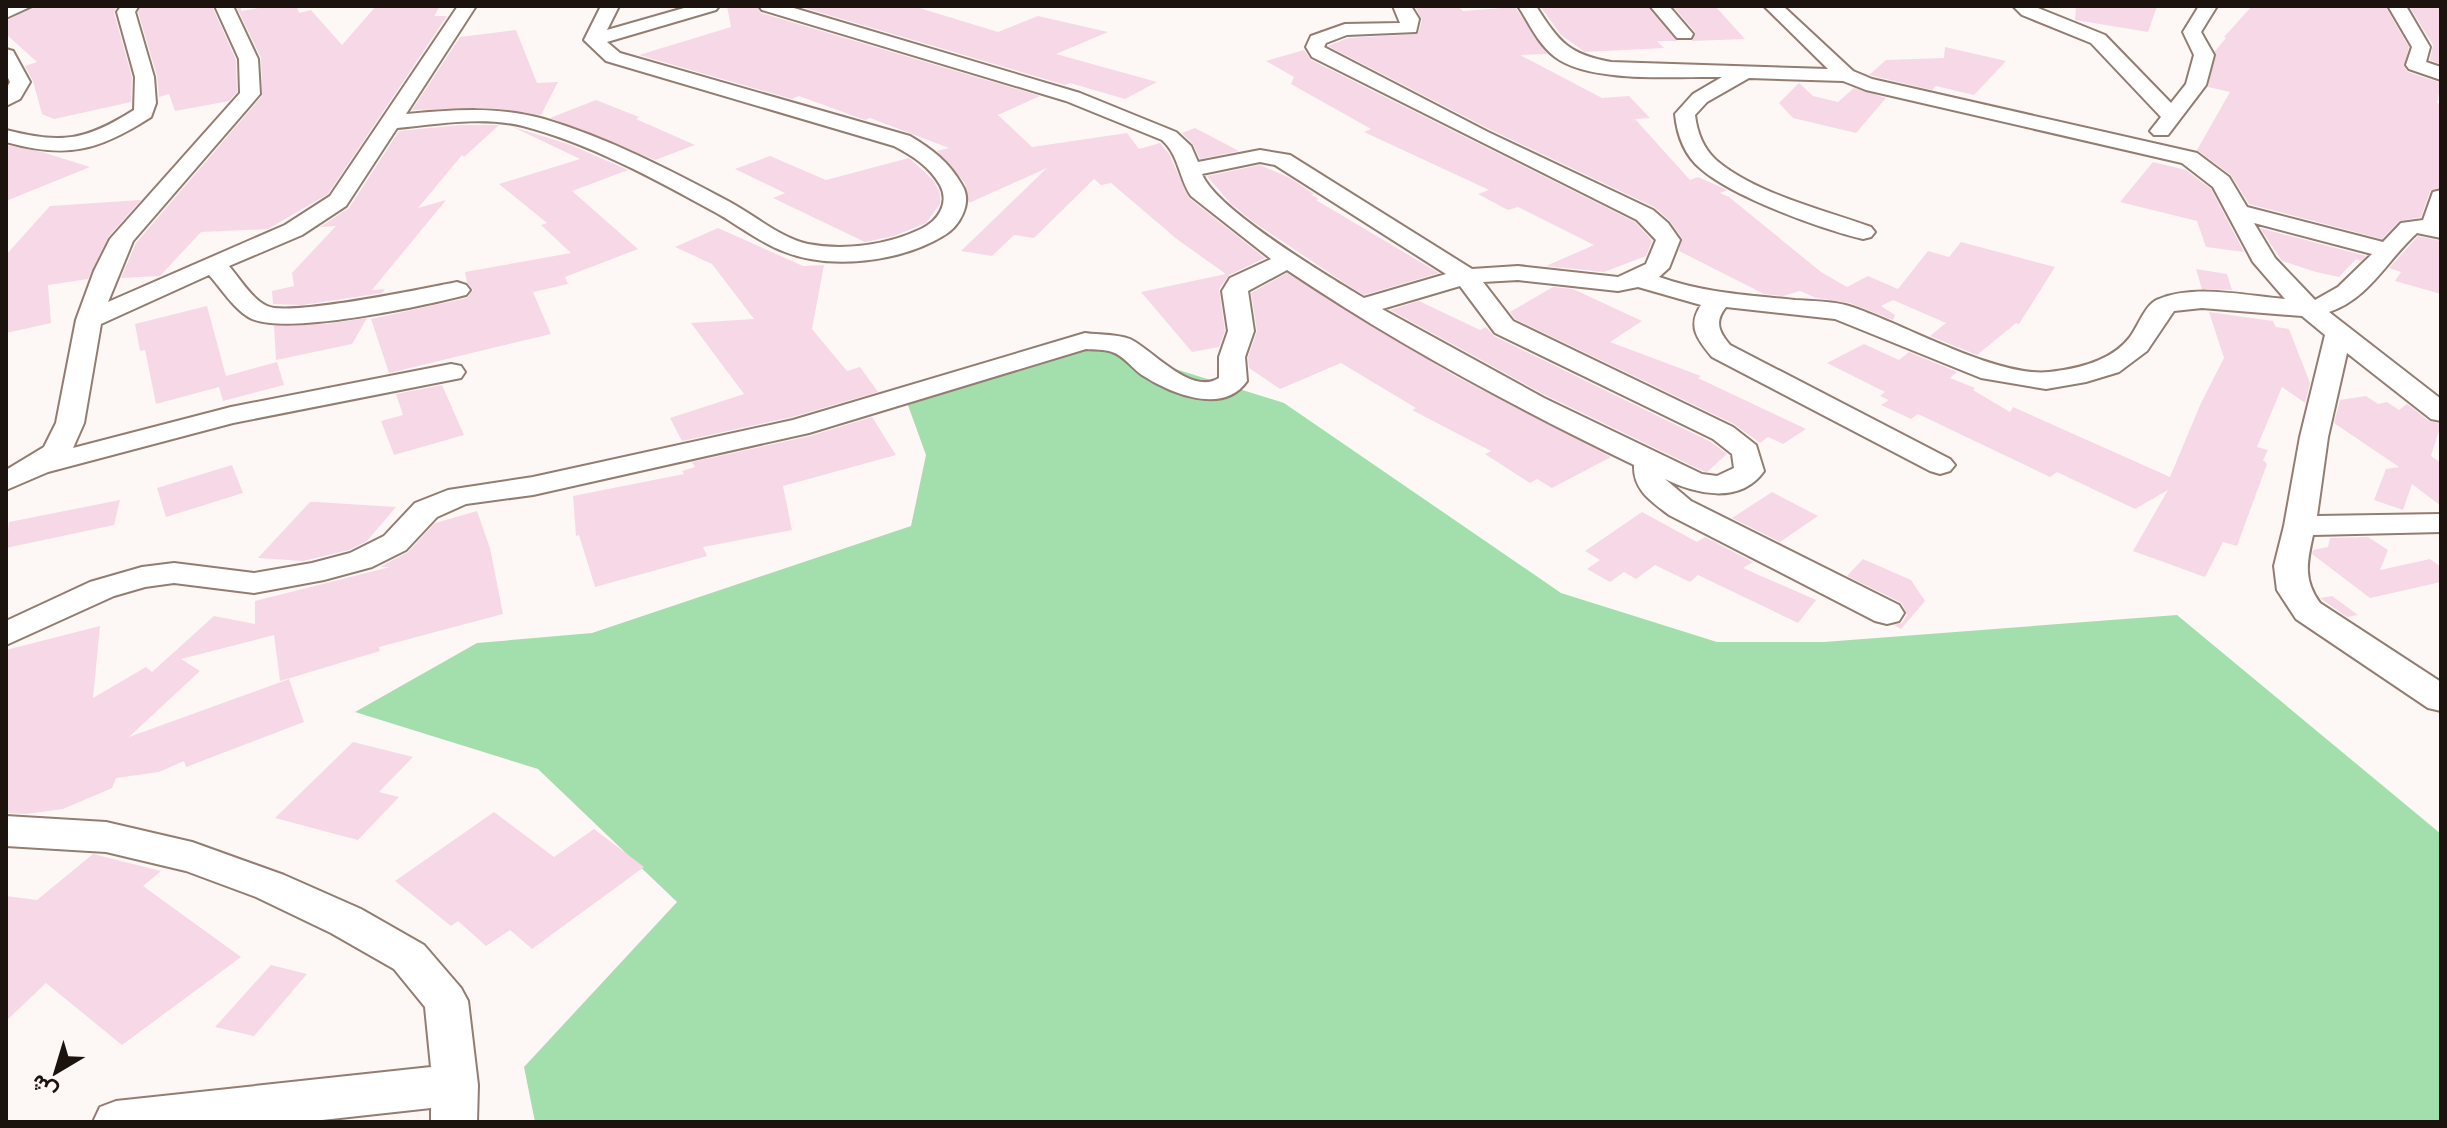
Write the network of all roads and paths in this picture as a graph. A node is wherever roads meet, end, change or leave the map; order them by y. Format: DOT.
graph roads {
  1 [pos="224,6"];
  2 [pos="232,6"];
  3 [pos="467,6"];
  4 [pos="610,6"];
  5 [pos="710,6"];
  6 [pos="768,6"];
  7 [pos="1402,6"];
  8 [pos="1527,6"];
  9 [pos="1659,6"];
  10 [pos="1773,6"];
  11 [pos="2022,6"];
  12 [pos="2208,6"];
  13 [pos="2397,6"];
  14 [pos="129,7"];
  15 [pos="1684,34"];
  16 [pos="593,40"];
  17 [pos="6,55"];
  18 [pos="1743,73"];
  19 [pos="2441,74"];
  20 [pos="1846,75"];
  21 [pos="6,100"];
  22 [pos="2173,117"];
  23 [pos="391,122"];
  24 [pos="6,136"];
  25 [pos="2146,148"];
  26 [pos="1190,170"];
  27 [pos="2441,197"];
  28 [pos="2240,212"];
  29 [pos="2436,230"];
  30 [pos="1863,232"];
  31 [pos="2388,251"];
  32 [pos="1287,261"];
  33 [pos="213,264"];
  34 [pos="1648,273"];
  35 [pos="1468,277"];
  36 [pos="457,290"];
  37 [pos="1721,297"];
  38 [pos="1360,308"];
  39 [pos="2312,309"];
  40 [pos="89,320"];
  41 [pos="2339,332"];
  42 [pos="451,372"];
  43 [pos="2441,413"];
  44 [pos="1649,461"];
  45 [pos="1940,465"];
  46 [pos="36,467"];
  47 [pos="6,481"];
  48 [pos="2441,523"];
  49 [pos="2300,526"];
  50 [pos="1887,613"];
  51 [pos="6,634"];
  52 [pos="2441,699"];
  53 [pos="6,831"];
  54 [pos="455,1103"];
  55 [pos="116,1122"];
  1 -- 2 [label="street"];
  1 -- 40 [label="street"];
  3 -- 23 [label="street"];
  4 -- 16 [label="street"];
  5 -- 16 [label="street"];
  6 -- 26 [label="street"];
  7 -- 34 [label="street"];
  8 -- 18 [label="street"];
  9 -- 15 [label="street"];
  10 -- 20 [label="street"];
  11 -- 22 [label="street"];
  12 -- 22 [label="street"];
  13 -- 19 [label="street"];
  14 -- 24 [label="street"];
  16 -- 23 [label="street"];
  17 -- 21 [label="street"];
  18 -- 20 [label="street"];
  18 -- 30 [label="street"];
  20 -- 25 [label="street"];
  22 -- 25 [label="street"];
  23 -- 33 [label="street"];
  25 -- 28 [label="street"];
  26 -- 32 [label="street"];
  26 -- 35 [label="street"];
  27 -- 29 [label="street"];
  28 -- 31 [label="street"];
  28 -- 39 [label="street"];
  29 -- 31 [label="street"];
  31 -- 39 [label="street"];
  32 -- 38 [label="street"];
  32 -- 51 [label="street"];
  33 -- 36 [label="street"];
  33 -- 40 [label="street"];
  34 -- 35 [label="street"];
  34 -- 37 [label="street"];
  35 -- 38 [label="street"];
  35 -- 44 [label="street"];
  37 -- 39 [label="street"];
  37 -- 45 [label="street"];
  38 -- 44 [label="street"];
  39 -- 41 [label="street"];
  40 -- 46 [label="street"];
  41 -- 43 [label="street"];
  41 -- 49 [label="street"];
  42 -- 46 [label="street"];
  44 -- 50 [label="street"];
  46 -- 47 [label="street"];
  48 -- 49 [label="street"];
  49 -- 52 [label="street"];
  53 -- 54 [label="street"];
  54 -- 55 [label="street"];
}
